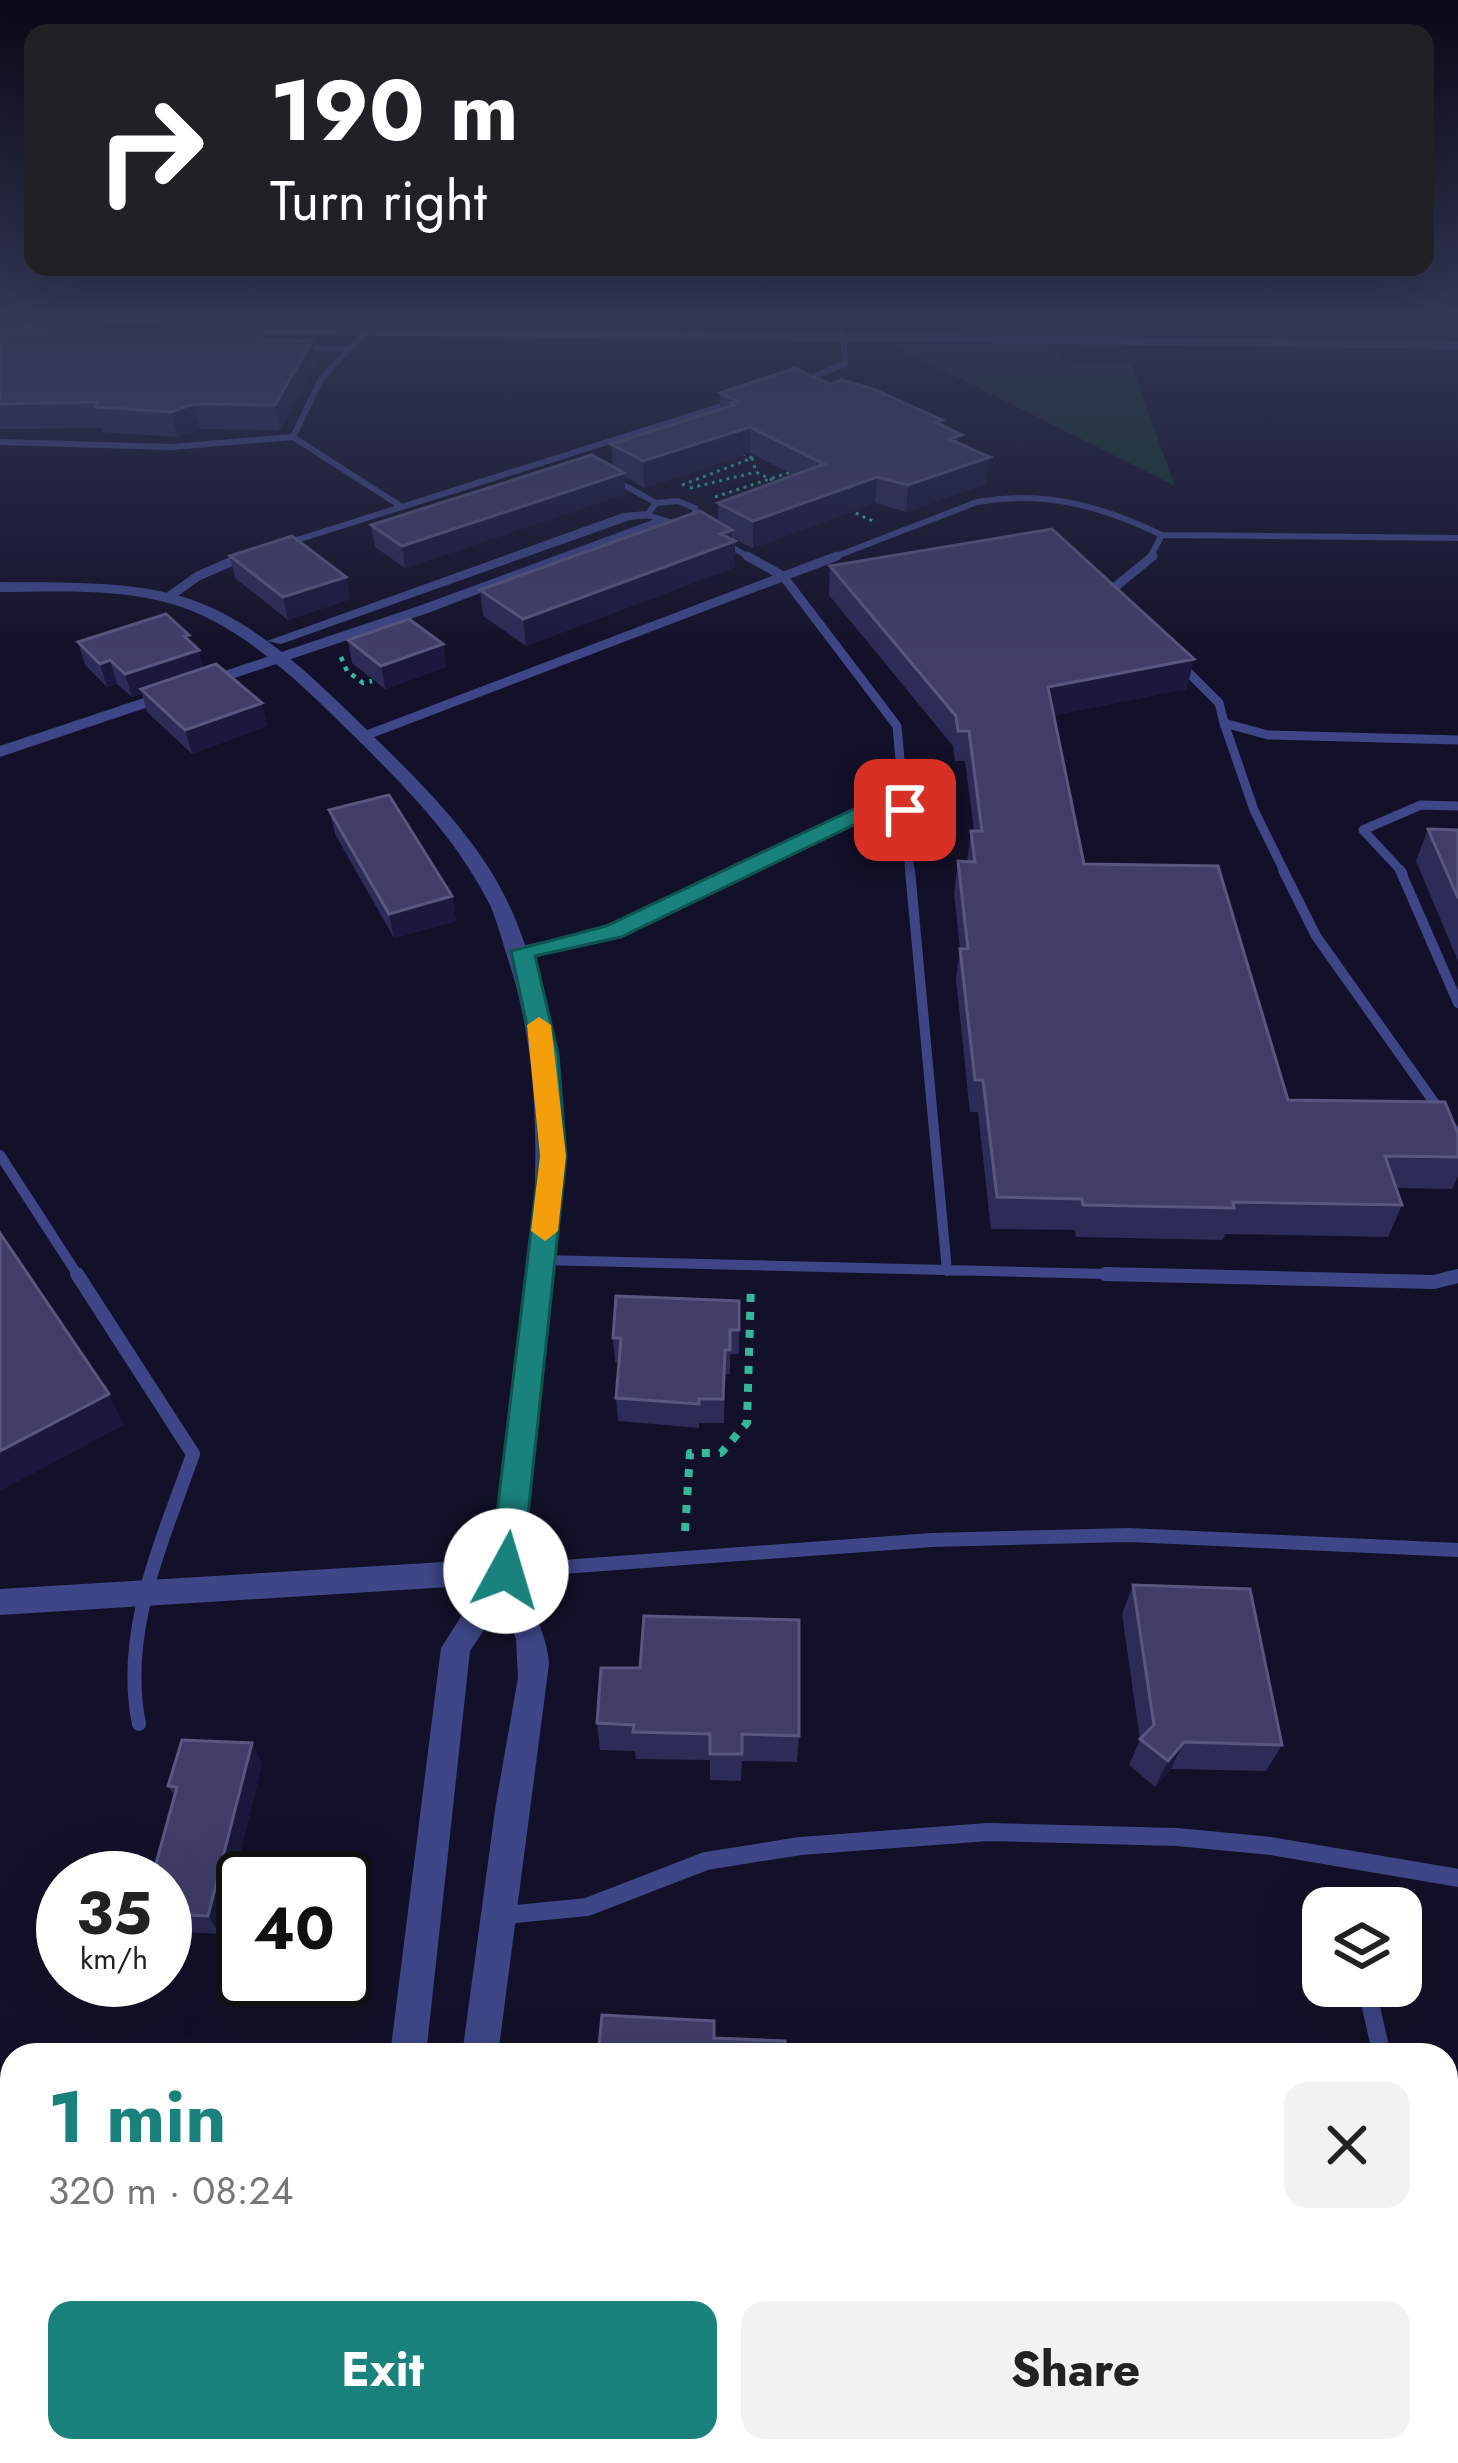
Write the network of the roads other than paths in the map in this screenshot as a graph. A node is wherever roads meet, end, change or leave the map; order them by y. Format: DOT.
graph roads {
  1 [pos="297,428"];
  2 [pos="653,428"];
  3 [pos="293,437"];
  4 [pos="0,442"];
  5 [pos="569,454"];
  6 [pos="588,465"];
  7 [pos="530,466"];
  8 [pos="541,473"];
  9 [pos="607,476"];
  10 [pos="462,488"];
  11 [pos="472,495"];
  12 [pos="404,507"];
  13 [pos="417,513"];
  14 [pos="654,513"];
  15 [pos="363,519"];
  16 [pos="686,520"];
  17 [pos="373,526"];
  18 [pos="700,528"];
  19 [pos="1162,535"];
  20 [pos="1458,538"];
  21 [pos="718,539"];
  22 [pos="274,548"];
  23 [pos="257,553"];
  24 [pos="783,575"];
  25 [pos="0,587"];
  26 [pos="166,598"];
  27 [pos="1127,611"];
  28 [pos="266,652"];
  29 [pos="1173,657"];
  30 [pos="1224,723"];
  31 [pos="367,735"];
  32 [pos="0,737"];
  33 [pos="1458,740"];
  34 [pos="0,752"];
  35 [pos="1458,806"];
  36 [pos="905,810"];
  37 [pos="522,951"];
  38 [pos="1458,1003"];
  39 [pos="1458,1136"];
  40 [pos="0,1155"];
  41 [pos="542,1261"];
  42 [pos="947,1271"];
  43 [pos="1458,1276"];
  44 [pos="1458,1550"];
  45 [pos="506,1571"];
  46 [pos="148,1593"];
  47 [pos="0,1601"];
  48 [pos="139,1724"];
  49 [pos="1458,1878"];
  50 [pos="498,1915"];
  51 [pos="1371,2007"];
  52 [pos="409,2043"];
  53 [pos="482,2043"];
  54 [pos="1379,2043"];
  1 -- 3 [label="lane"];
  2 -- 5 [label="lane"];
  3 -- 4 [label="lane"];
  3 -- 12 [label="lane"];
  5 -- 6 [label="lane"];
  5 -- 7 [label="lane"];
  7 -- 8 [label="lane"];
  7 -- 10 [label="lane"];
  9 -- 14 [label="lane"];
  10 -- 11 [label="lane"];
  10 -- 12 [label="lane"];
  12 -- 13 [label="lane"];
  12 -- 15 [label="lane"];
  14 -- 16 [label="lane"];
  14 -- 16 [label="lane"];
  14 -- 28 [label="street"];
  15 -- 17 [label="lane"];
  15 -- 22 [label="lane"];
  16 -- 18 [label="lane"];
  19 -- 20 [label="lane"];
  19 -- 24 [label="lane"];
  19 -- 27 [label="lane"];
  21 -- 24 [label="lane"];
  23 -- 26 [label="lane"];
  24 -- 31 [label="lane"];
  24 -- 36 [label="lane"];
  25 -- 26 [label="street"];
  26 -- 28 [label="street"];
  28 -- 31 [label="street"];
  28 -- 32 [label="street"];
  28 -- 34 [label="street"];
  29 -- 30 [label="lane"];
  30 -- 33 [label="lane"];
  30 -- 39 [label="lane"];
  31 -- 37 [label="street"];
  35 -- 38 [label="lane"];
  36 -- 37 [label="lane"];
  36 -- 42 [label="lane"];
  37 -- 41 [label="street"];
  40 -- 46 [label="lane"];
  41 -- 42 [label="lane"];
  41 -- 45 [label="street"];
  42 -- 43 [label="lane"];
  44 -- 45 [label="lane"];
  45 -- 46 [label="street"];
  45 -- 50 [label="street"];
  45 -- 52 [label="street"];
  46 -- 47 [label="street"];
  46 -- 48 [label="lane"];
  49 -- 50 [label="lane"];
  50 -- 53 [label="street"];
  51 -- 54 [label="lane"];
}
